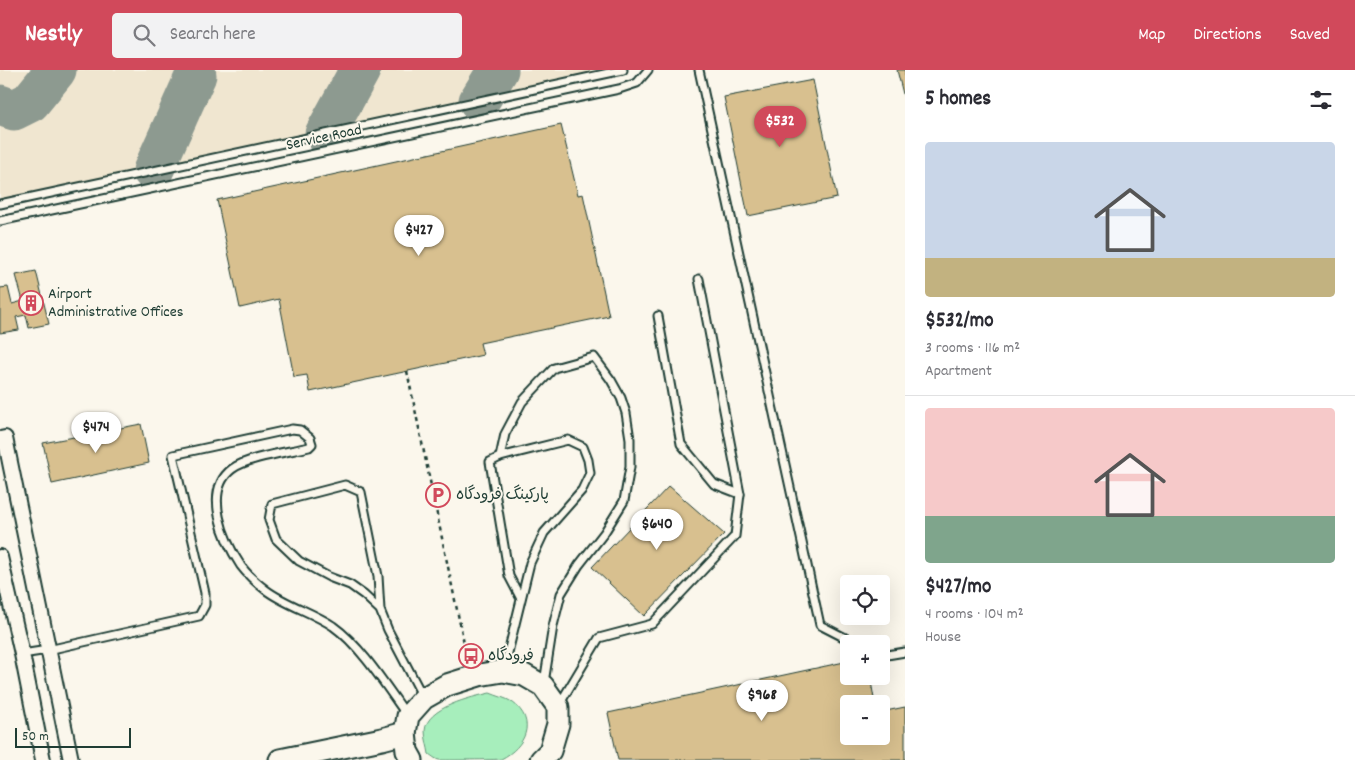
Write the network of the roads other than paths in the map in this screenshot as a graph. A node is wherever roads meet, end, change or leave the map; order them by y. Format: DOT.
graph roads {
  1 [pos="623,70"];
  2 [pos="648,70"];
  3 [pos="699,70"];
  4 [pos="0,204"];
  5 [pos="0,221"];
  6 [pos="699,278"];
  7 [pos="658,316"];
  8 [pos="0,439"];
  9 [pos="500,457"];
  10 [pos="740,494"];
  11 [pos="0,557"];
  12 [pos="522,599"];
  13 [pos="380,610"];
  14 [pos="840,635"];
  15 [pos="48,650"];
  16 [pos="905,652"];
  17 [pos="22,654"];
  18 [pos="890,654"];
  19 [pos="503,671"];
  20 [pos="543,686"];
  21 [pos="424,698"];
  22 [pos="558,707"];
  23 [pos="406,724"];
  24 [pos="42,760"];
  25 [pos="71,760"];
  26 [pos="280,760"];
  27 [pos="412,760"];
  28 [pos="541,760"];
  1 -- 4 [label="lane, Service Road"];
  2 -- 5 [label="lane, Service Road"];
  3 -- 14 [label="lane"];
  6 -- 10 [label="lane"];
  7 -- 10 [label="lane"];
  8 -- 15 [label="street"];
  9 -- 12 [label="lane"];
  9 -- 12 [label="lane"];
  9 -- 20 [label="lane"];
  10 -- 22 [label="lane"];
  11 -- 17 [label="street"];
  12 -- 19 [label="lane"];
  13 -- 13 [label="lane"];
  13 -- 21 [label="lane"];
  15 -- 17 [label="lane"];
  15 -- 23 [label="lane"];
  15 -- 25 [label="street"];
  16 -- 18 [label="lane"];
  17 -- 24 [label="street"];
  19 -- 20 [label="main road"];
  19 -- 21 [label="main road"];
  20 -- 22 [label="main road"];
  21 -- 23 [label="main road"];
  22 -- 28 [label="main road"];
  23 -- 26 [label="main road"];
  23 -- 27 [label="main road"];
}
